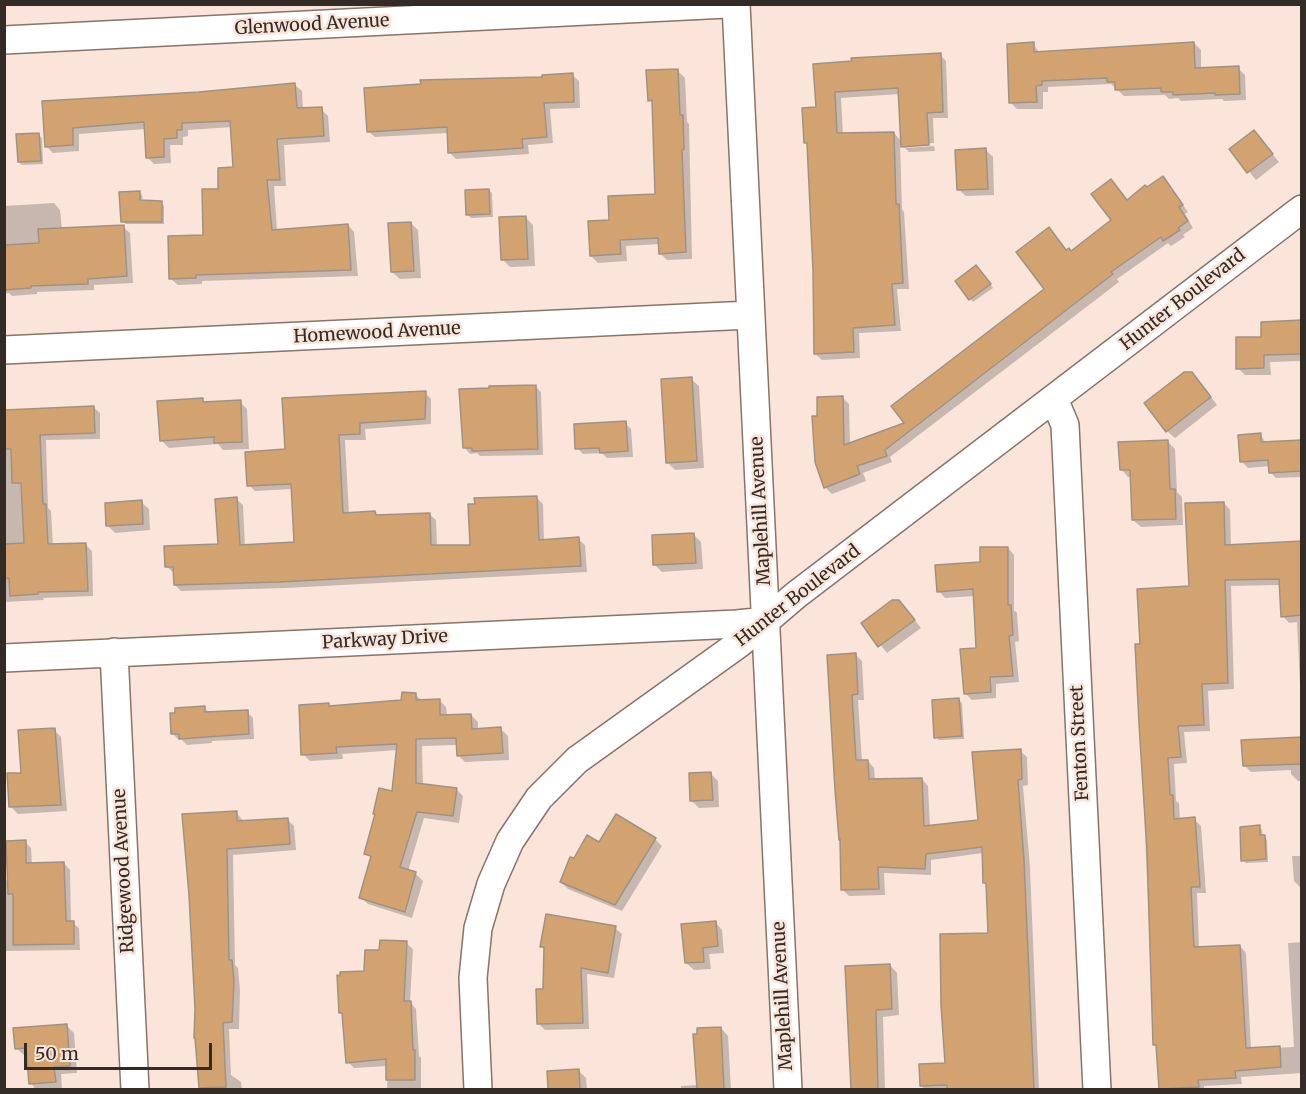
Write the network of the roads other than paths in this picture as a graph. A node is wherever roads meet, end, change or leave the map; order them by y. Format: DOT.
graph roads {
  1 [pos="727,4"];
  2 [pos="735,4"];
  3 [pos="4,40"];
  4 [pos="1302,209"];
  5 [pos="750,315"];
  6 [pos="4,350"];
  7 [pos="1054,399"];
  8 [pos="766,621"];
  9 [pos="114,652"];
  10 [pos="4,658"];
  11 [pos="135,1089"];
  12 [pos="478,1089"];
  13 [pos="788,1089"];
  14 [pos="1097,1089"];
  1 -- 3 [label="street, Glenwood Avenue"];
  2 -- 5 [label="street, Maplehill Avenue"];
  4 -- 7 [label="street, Hunter Boulevard"];
  5 -- 6 [label="street, Homewood Avenue"];
  5 -- 8 [label="street, Maplehill Avenue"];
  7 -- 8 [label="street, Hunter Boulevard"];
  7 -- 14 [label="street, Fenton Street"];
  8 -- 9 [label="street, Parkway Drive"];
  8 -- 12 [label="street, Hunter Boulevard"];
  8 -- 13 [label="street, Maplehill Avenue"];
  9 -- 10 [label="street, Parkway Drive"];
  9 -- 11 [label="street, Ridgewood Avenue"];
}
